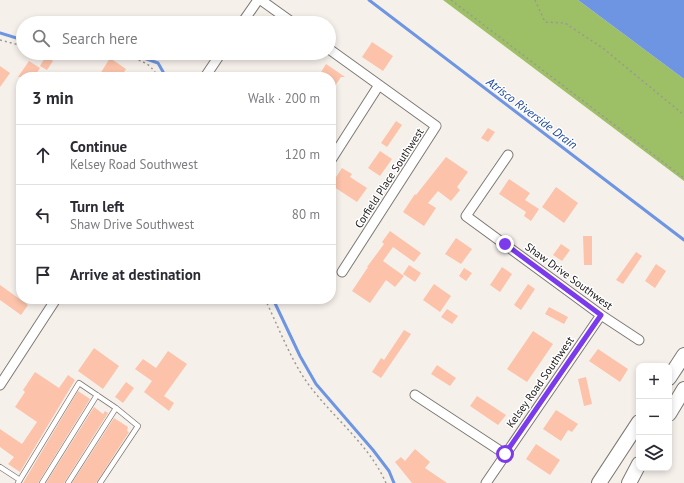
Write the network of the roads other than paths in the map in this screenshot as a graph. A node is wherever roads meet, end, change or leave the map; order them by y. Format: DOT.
graph roads {
  1 [pos="258,0"];
  2 [pos="261,0"];
  3 [pos="247,16"];
  4 [pos="283,16"];
  5 [pos="336,54"];
  6 [pos="216,60"];
  7 [pos="208,72"];
  8 [pos="379,85"];
  9 [pos="336,152"];
  10 [pos="508,155"];
  11 [pos="342,272"];
  12 [pos="53,304"];
  13 [pos="601,315"];
  14 [pos="639,340"];
  15 [pos="684,356"];
  16 [pos="672,374"];
  17 [pos="0,385"];
  18 [pos="684,389"];
  19 [pos="98,395"];
  20 [pos="415,395"];
  21 [pos="116,408"];
  22 [pos="672,409"];
  23 [pos="636,427"];
  24 [pos="505,454"];
  25 [pos="2,468"];
  26 [pos="636,470"];
  27 [pos="0,474"];
  28 [pos="19,481"];
  29 [pos="42,483"];
  30 [pos="68,483"];
  31 [pos="100,483"];
  32 [pos="486,483"];
  33 [pos="599,483"];
  34 [pos="629,483"];
  1 -- 3 [label="street"];
  2 -- 4 [label="street"];
  5 -- 8 [label="street, Corfield Place Southwest"];
  6 -- 7 [label="street"];
  8 -- 9 [label="street"];
  8 -- 11 [label="street, Corfield Place Southwest"];
  10 -- 13 [label="street, Shaw Drive Southwest"];
  12 -- 17 [label="street"];
  13 -- 14 [label="street, Shaw Drive Southwest"];
  13 -- 24 [label="street, Kelsey Road Southwest"];
  15 -- 16 [label="main road"];
  18 -- 22 [label="main road"];
  19 -- 21 [label="lane"];
  19 -- 28 [label="lane"];
  19 -- 29 [label="lane"];
  20 -- 24 [label="street"];
  21 -- 30 [label="lane"];
  21 -- 31 [label="lane"];
  23 -- 33 [label="main road"];
  24 -- 32 [label="street, Kelsey Road Southwest"];
  25 -- 27 [label="lane"];
  25 -- 28 [label="lane"];
  26 -- 34 [label="main road"];
}
